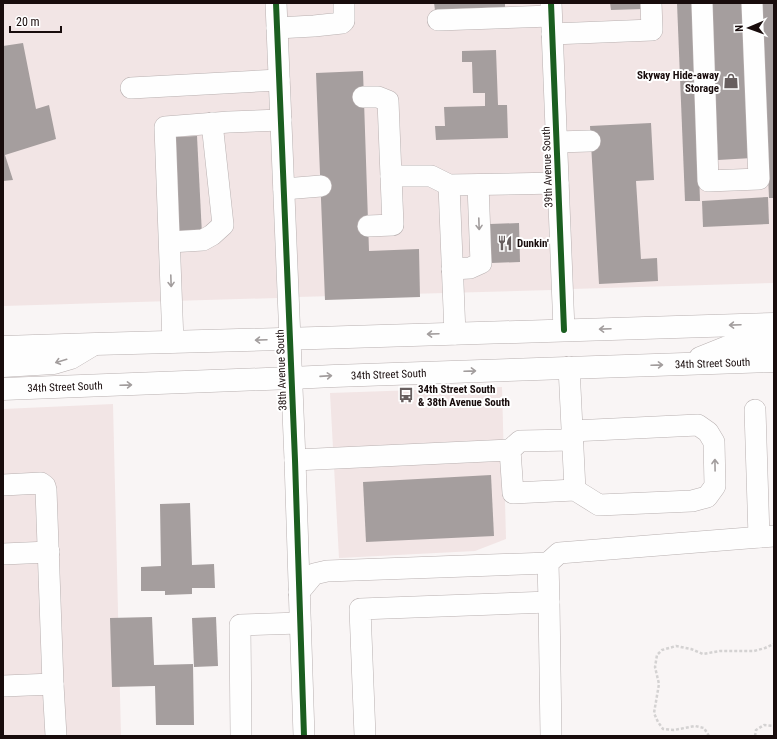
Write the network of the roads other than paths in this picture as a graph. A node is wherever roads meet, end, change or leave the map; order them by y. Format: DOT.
graph roads {
  1 [pos="276,3"];
  2 [pos="344,3"];
  3 [pos="651,3"];
  4 [pos="702,3"];
  5 [pos="752,3"];
  6 [pos="551,18"];
  7 [pos="438,20"];
  8 [pos="277,28"];
  9 [pos="279,80"];
  10 [pos="131,88"];
  11 [pos="364,97"];
  12 [pos="281,120"];
  13 [pos="212,123"];
  14 [pos="590,141"];
  15 [pos="557,142"];
  16 [pos="391,176"];
  17 [pos="558,183"];
  18 [pos="449,185"];
  19 [pos="478,185"];
  20 [pos="321,186"];
  21 [pos="284,188"];
  22 [pos="368,226"];
  23 [pos="170,242"];
  24 [pos="452,269"];
  25 [pos="774,324"];
  26 [pos="564,330"];
  27 [pos="455,334"];
  28 [pos="290,339"];
  29 [pos="173,342"];
  30 [pos="95,344"];
  31 [pos="774,344"];
  32 [pos="3,347"];
  33 [pos="774,361"];
  34 [pos="686,364"];
  35 [pos="3,366"];
  36 [pos="569,367"];
  37 [pos="291,378"];
  38 [pos="3,390"];
  39 [pos="755,410"];
  40 [pos="698,425"];
  41 [pos="627,434"];
  42 [pos="572,435"];
  43 [pos="510,450"];
  44 [pos="295,460"];
  45 [pos="3,485"];
  46 [pos="575,490"];
  47 [pos="766,537"];
  48 [pos="49,552"];
  49 [pos="3,554"];
  50 [pos="548,564"];
  51 [pos="299,592"];
  52 [pos="549,602"];
  53 [pos="300,623"];
  54 [pos="54,684"];
  55 [pos="3,686"];
  56 [pos="56,736"];
  57 [pos="240,736"];
  58 [pos="304,736"];
  59 [pos="365,736"];
  60 [pos="551,736"];
  1 -- 8 [label="street, 38th Avenue South"];
  2 -- 8 [label="street"];
  3 -- 6 [label="street"];
  4 -- 5 [label="street"];
  6 -- 7 [label="street"];
  6 -- 15 [label="street, 39th Avenue South"];
  8 -- 9 [label="street, 38th Avenue South"];
  9 -- 10 [label="street"];
  9 -- 12 [label="street, 38th Avenue South"];
  11 -- 16 [label="street"];
  12 -- 13 [label="street"];
  12 -- 21 [label="street, 38th Avenue South"];
  13 -- 23 [label="street"];
  13 -- 23 [label="street"];
  14 -- 15 [label="street"];
  15 -- 17 [label="street, 39th Avenue South"];
  16 -- 18 [label="street"];
  16 -- 22 [label="street"];
  17 -- 19 [label="street"];
  17 -- 26 [label="street, 39th Avenue South"];
  18 -- 19 [label="street"];
  18 -- 24 [label="street"];
  19 -- 24 [label="street, one-way"];
  20 -- 21 [label="street"];
  21 -- 28 [label="street, 38th Avenue South"];
  23 -- 29 [label="street, one-way"];
  24 -- 27 [label="street"];
  25 -- 26 [label="highway, one-way"];
  26 -- 27 [label="highway"];
  27 -- 28 [label="highway, one-way"];
  28 -- 29 [label="highway, one-way"];
  28 -- 37 [label="street, 38th Avenue South"];
  29 -- 30 [label="highway"];
  30 -- 32 [label="highway"];
  30 -- 35 [label="highway, one-way"];
  31 -- 34 [label="highway"];
  33 -- 34 [label="highway, 34th Street South"];
  36 -- 34 [label="highway, 34th Street South, one-way"];
  37 -- 36 [label="highway, 34th Street South, one-way"];
  36 -- 42 [label="street"];
  38 -- 37 [label="highway, 34th Street South, one-way"];
  37 -- 44 [label="street, 38th Avenue South"];
  39 -- 47 [label="street"];
  40 -- 41 [label="street"];
  40 -- 41 [label="street"];
  46 -- 40 [label="street, one-way"];
  41 -- 42 [label="street"];
  42 -- 43 [label="street"];
  42 -- 46 [label="street"];
  43 -- 44 [label="street"];
  43 -- 46 [label="street"];
  44 -- 51 [label="street, 38th Avenue South"];
  45 -- 48 [label="street"];
  47 -- 50 [label="street"];
  48 -- 49 [label="street"];
  48 -- 54 [label="street"];
  50 -- 51 [label="street"];
  50 -- 52 [label="street"];
  51 -- 53 [label="street, 38th Avenue South"];
  52 -- 59 [label="street"];
  52 -- 60 [label="street"];
  53 -- 57 [label="street"];
  53 -- 58 [label="street, 38th Avenue South"];
  54 -- 55 [label="street"];
  54 -- 56 [label="street"];
}
